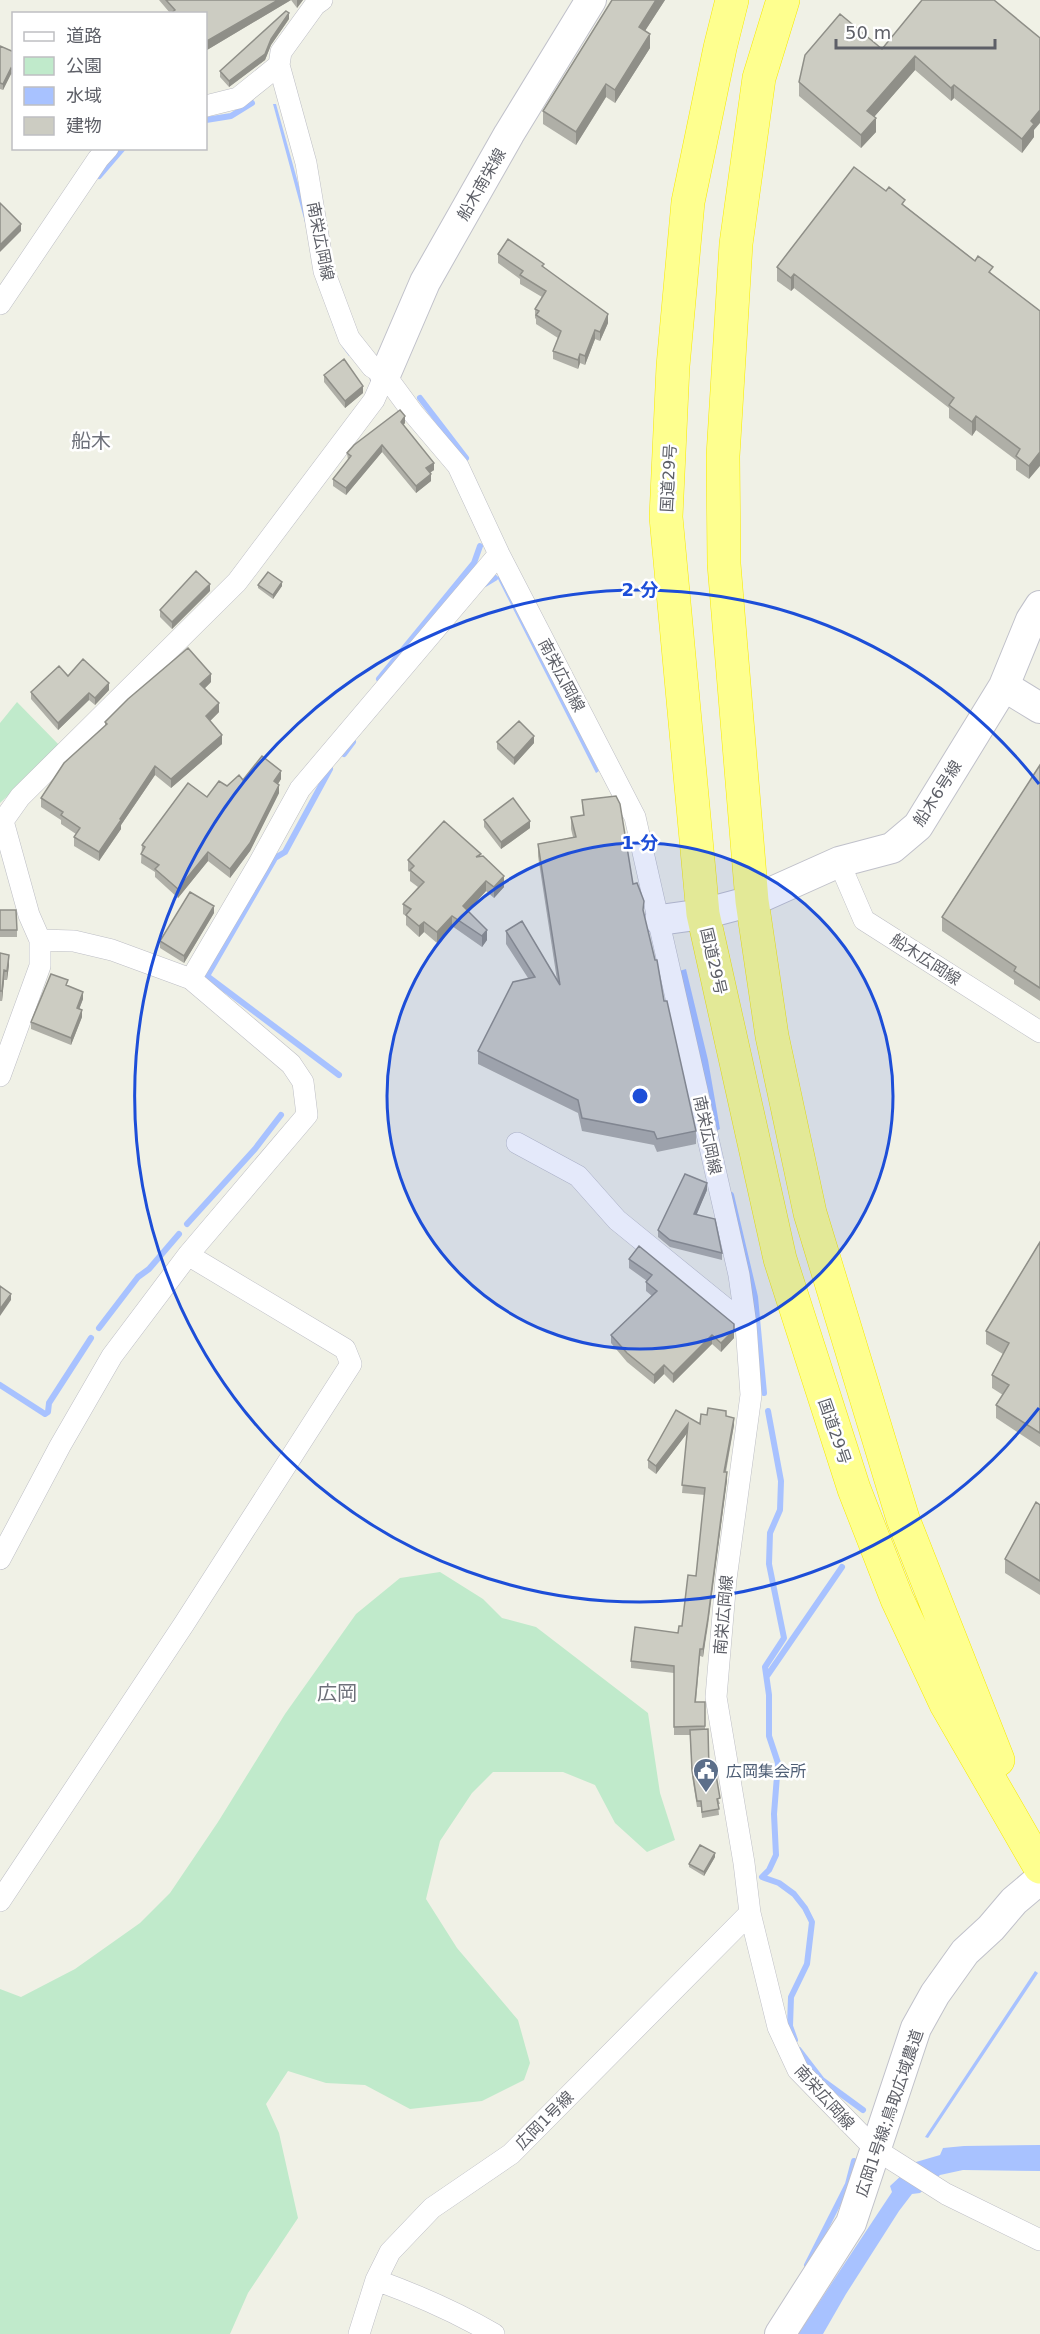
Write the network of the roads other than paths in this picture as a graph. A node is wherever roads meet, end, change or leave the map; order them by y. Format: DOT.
graph roads {
  1 [pos="322,0"];
  2 [pos="591,0"];
  3 [pos="732,0"];
  4 [pos="783,0"];
  5 [pos="279,65"];
  6 [pos="207,106"];
  7 [pos="106,150"];
  8 [pos="0,304"];
  9 [pos="385,375"];
  10 [pos="499,554"];
  11 [pos="1040,606"];
  12 [pos="1004,686"];
  13 [pos="1040,708"];
  14 [pos="1,821"];
  15 [pos="839,862"];
  16 [pos="752,900"];
  17 [pos="703,914"];
  18 [pos="660,920"];
  19 [pos="40,940"];
  20 [pos="191,979"];
  21 [pos="1040,1032"];
  22 [pos="0,1076"];
  23 [pos="517,1143"];
  24 [pos="188,1255"];
  25 [pos="746,1325"];
  26 [pos="0,1559"];
  27 [pos="1040,1865"];
  28 [pos="1040,1880"];
  29 [pos="0,1901"];
  30 [pos="750,1913"];
  31 [pos="875,2149"];
  32 [pos="1040,2240"];
  33 [pos="376,2280"];
  34 [pos="359,2334"];
  35 [pos="494,2334"];
  36 [pos="780,2334"];
  1 -- 5 [label="street"];
  2 -- 9 [label="street, 船木南栄線"];
  3 -- 17 [label="highway, 国道29号"];
  4 -- 16 [label="highway, 国道29号"];
  5 -- 6 [label="street"];
  5 -- 9 [label="street, 南栄広岡線"];
  7 -- 8 [label="street"];
  9 -- 10 [label="street, 南栄広岡線"];
  9 -- 14 [label="street"];
  10 -- 18 [label="street, 南栄広岡線"];
  10 -- 20 [label="street"];
  11 -- 12 [label="street, 船木6号線"];
  12 -- 13 [label="street"];
  12 -- 15 [label="street, 船木6号線"];
  14 -- 19 [label="street"];
  15 -- 16 [label="street, 船木6号線"];
  15 -- 21 [label="street, 船木広岡線"];
  16 -- 17 [label="street, 船木6号線"];
  16 -- 27 [label="highway, 国道29号"];
  17 -- 18 [label="street, 船木6号線"];
  17 -- 27 [label="highway, 国道29号"];
  18 -- 25 [label="street, 南栄広岡線"];
  19 -- 20 [label="street"];
  19 -- 22 [label="street"];
  20 -- 24 [label="street"];
  23 -- 25 [label="street"];
  24 -- 26 [label="street"];
  24 -- 29 [label="street"];
  25 -- 30 [label="street, 南栄広岡線"];
  28 -- 31 [label="street, 広岡1号線;鳥取広域農道"];
  30 -- 31 [label="street, 南栄広岡線"];
  30 -- 33 [label="street, 広岡1号線"];
  31 -- 32 [label="street, 南栄広岡線"];
  31 -- 36 [label="street, 広岡1号線;鳥取広域農道"];
  33 -- 34 [label="street, 広岡1号線"];
  33 -- 35 [label="street"];
}
